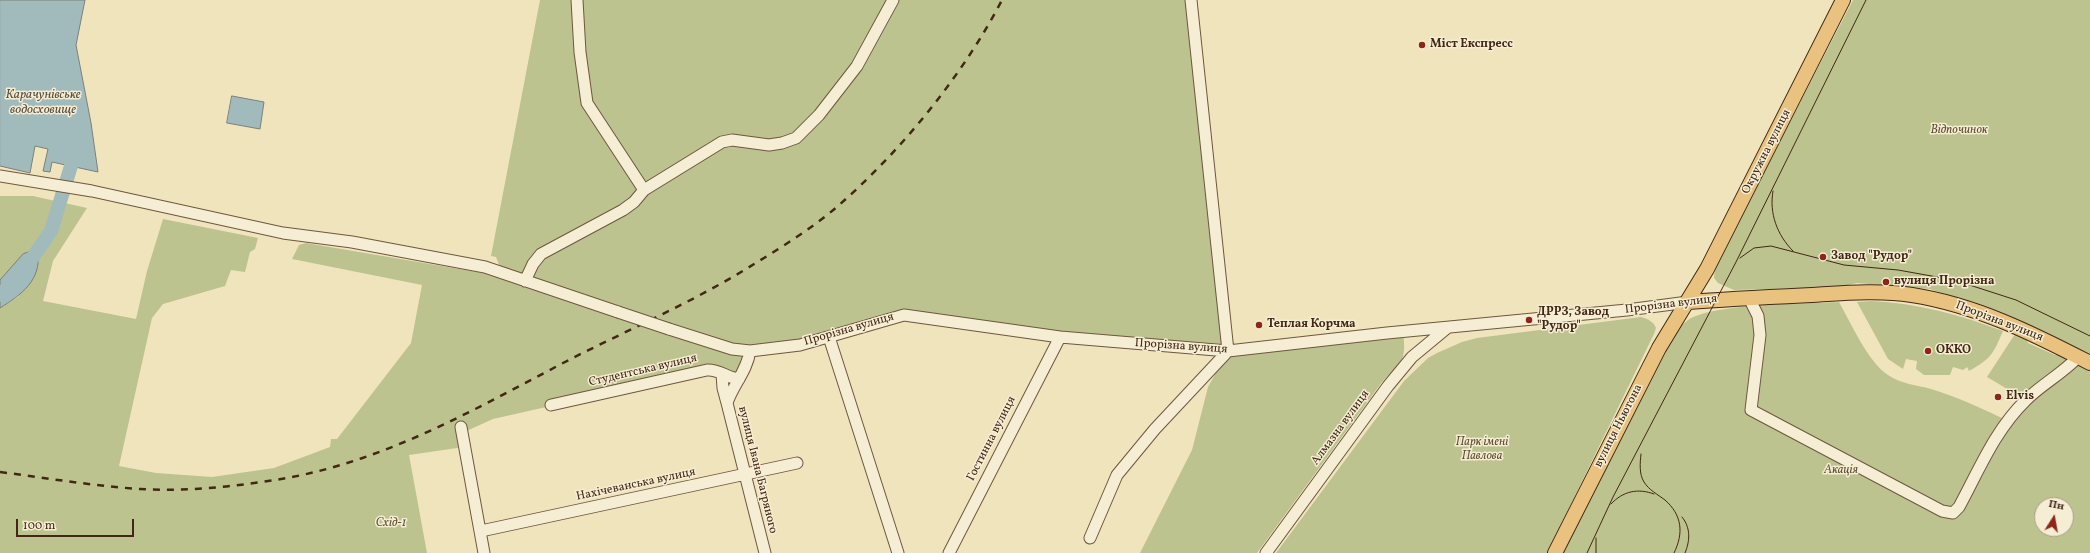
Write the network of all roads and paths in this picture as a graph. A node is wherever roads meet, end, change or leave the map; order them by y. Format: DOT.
graph roads {
  1 [pos="577,0"];
  2 [pos="893,0"];
  3 [pos="1191,0"];
  4 [pos="1843,0"];
  5 [pos="0,176"];
  6 [pos="644,190"];
  7 [pos="525,280"];
  8 [pos="1748,298"];
  9 [pos="1688,302"];
  10 [pos="1447,328"];
  11 [pos="830,337"];
  12 [pos="1060,337"];
  13 [pos="750,351"];
  14 [pos="1228,351"];
  15 [pos="2084,360"];
  16 [pos="722,374"];
  17 [pos="739,379"];
  18 [pos="727,403"];
  19 [pos="551,405"];
  20 [pos="461,427"];
  21 [pos="797,463"];
  22 [pos="746,475"];
  23 [pos="481,531"];
  24 [pos="1090,538"];
  25 [pos="484,553"];
  26 [pos="765,553"];
  27 [pos="898,553"];
  28 [pos="949,553"];
  29 [pos="1266,553"];
  30 [pos="1555,553"];
  1 -- 6 [label="street"];
  2 -- 6 [label="street"];
  3 -- 14 [label="street"];
  4 -- 9 [label="main road, Окружна вулиця"];
  5 -- 7 [label="street, Прорізна вулиця"];
  6 -- 7 [label="street"];
  7 -- 13 [label="street, Прорізна вулиця, bridge"];
  8 -- 9 [label="main road, Прорізна вулиця"];
  8 -- 15 [label="main road, Прорізна вулиця"];
  8 -- 15 [label="street, Прорізна вулиця"];
  9 -- 10 [label="street, Прорізна вулиця"];
  9 -- 30 [label="main road, вулиця Ньютона"];
  10 -- 14 [label="street, Прорізна вулиця"];
  10 -- 29 [label="street, Алмазна вулиця"];
  11 -- 12 [label="street, Прорізна вулиця"];
  11 -- 13 [label="street, Прорізна вулиця"];
  11 -- 27 [label="street"];
  12 -- 14 [label="street, Прорізна вулиця"];
  12 -- 28 [label="street, Гостинна вулиця"];
  13 -- 17 [label="street, вулиця Івана Багряного"];
  14 -- 24 [label="street"];
  16 -- 17 [label="street, Студентська вулиця"];
  16 -- 18 [label="street"];
  16 -- 19 [label="street, Студентська вулиця"];
  17 -- 18 [label="street, вулиця Івана Багряного"];
  18 -- 22 [label="street, вулиця Івана Багряного"];
  20 -- 23 [label="street"];
  21 -- 22 [label="street, Нахічеванська вулиця"];
  22 -- 23 [label="street, Нахічеванська вулиця"];
  22 -- 26 [label="street, вулиця Івана Багряного"];
  23 -- 25 [label="street"];
}
